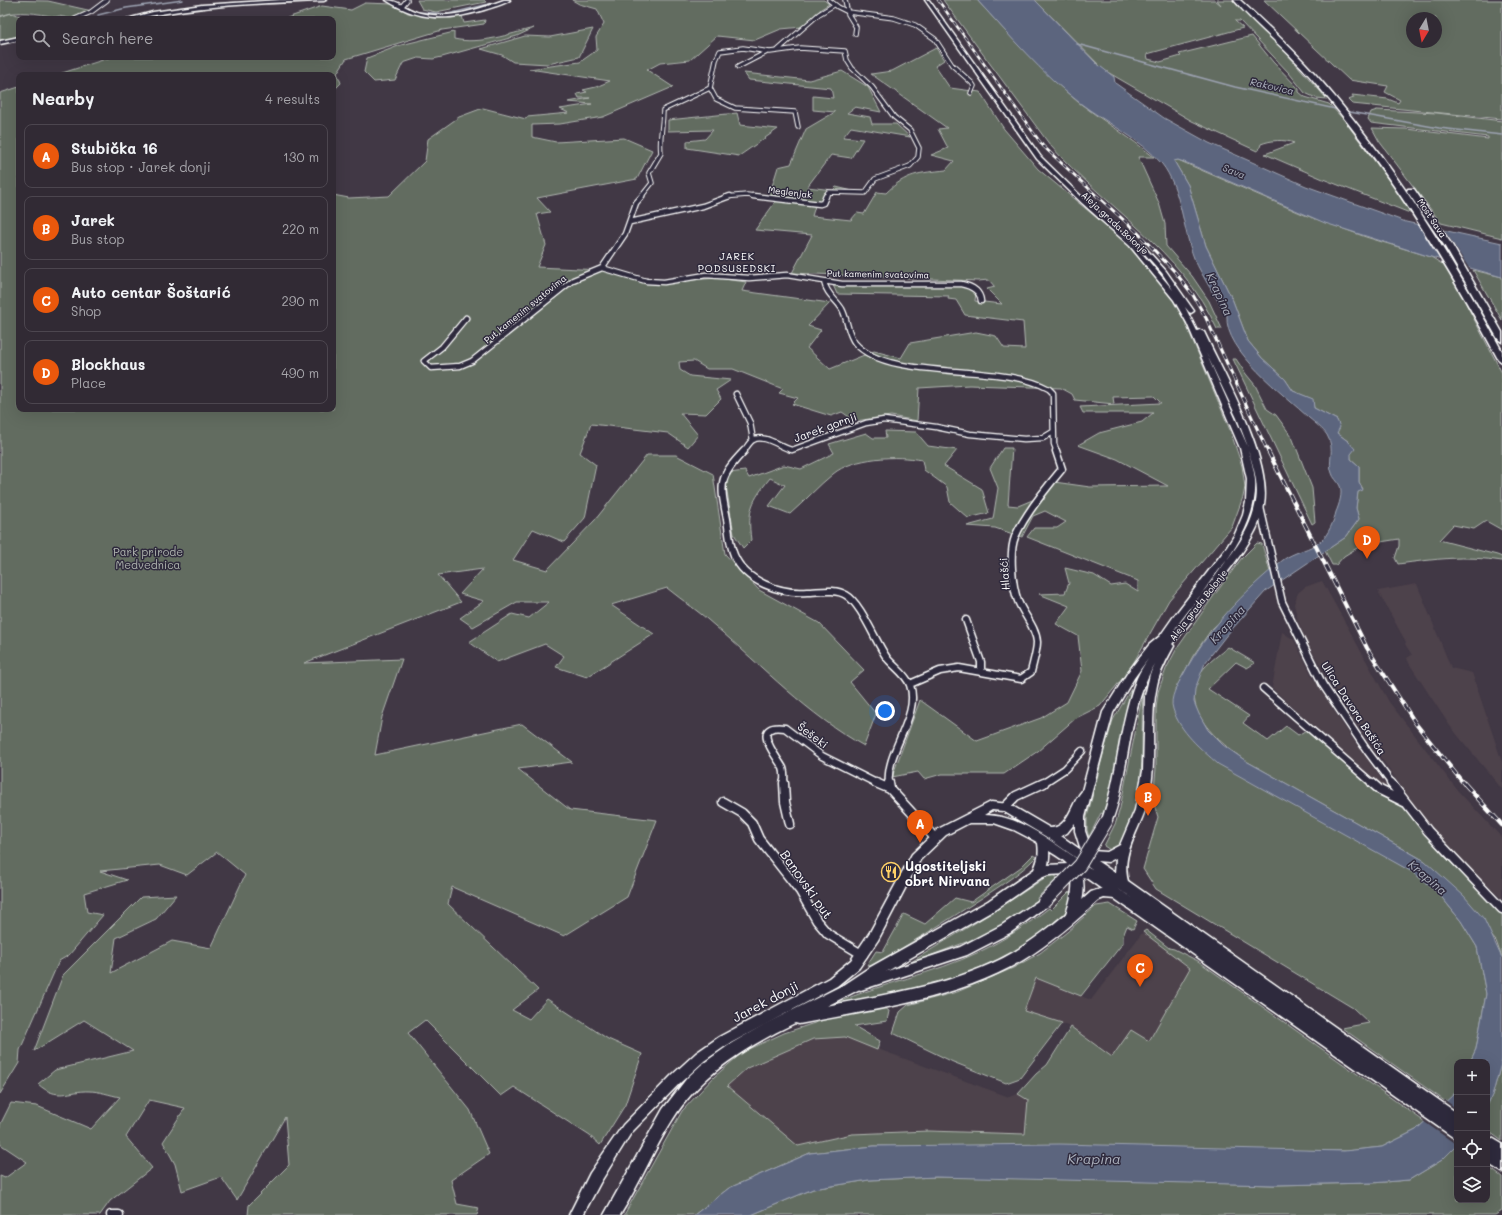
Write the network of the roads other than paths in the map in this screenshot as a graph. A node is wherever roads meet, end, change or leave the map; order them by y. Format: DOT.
graph roads {
  1 [pos="107,0"];
  2 [pos="324,0"];
  3 [pos="388,0"];
  4 [pos="407,0"];
  5 [pos="508,0"];
  6 [pos="829,0"];
  7 [pos="844,0"];
  8 [pos="927,0"];
  9 [pos="932,0"];
  10 [pos="1237,0"];
  11 [pos="1244,0"];
  12 [pos="834,5"];
  13 [pos="402,6"];
  14 [pos="848,11"];
  15 [pos="82,16"];
  16 [pos="145,16"];
  17 [pos="855,34"];
  18 [pos="16,39"];
  19 [pos="0,43"];
  20 [pos="775,51"];
  21 [pos="767,52"];
  22 [pos="738,66"];
  23 [pos="710,88"];
  24 [pos="971,93"];
  25 [pos="798,127"];
  26 [pos="630,222"];
  27 [pos="602,268"];
  28 [pos="824,282"];
  29 [pos="981,301"];
  30 [pos="466,318"];
  31 [pos="1502,339"];
  32 [pos="1502,359"];
  33 [pos="736,394"];
  34 [pos="1053,432"];
  35 [pos="753,440"];
  36 [pos="1260,505"];
  37 [pos="966,620"];
  38 [pos="1168,638"];
  39 [pos="981,671"];
  40 [pos="910,684"];
  41 [pos="1263,688"];
  42 [pos="1082,751"];
  43 [pos="890,788"];
  44 [pos="1088,791"];
  45 [pos="722,802"];
  46 [pos="1406,803"];
  47 [pos="1005,806"];
  48 [pos="968,819"];
  49 [pos="790,824"];
  50 [pos="1012,824"];
  51 [pos="935,838"];
  52 [pos="1049,838"];
  53 [pos="1124,848"];
  54 [pos="1082,863"];
  55 [pos="1037,874"];
  56 [pos="1118,890"];
  57 [pos="1502,909"];
  58 [pos="1069,920"];
  59 [pos="863,955"];
  60 [pos="855,987"];
  61 [pos="782,1023"];
  62 [pos="1334,1040"];
  63 [pos="1454,1119"];
  64 [pos="1454,1131"];
  65 [pos="1490,1144"];
  66 [pos="1502,1153"];
  67 [pos="1490,1156"];
  68 [pos="1502,1165"];
  69 [pos="111,1215"];
  70 [pos="119,1215"];
  71 [pos="576,1215"];
  72 [pos="611,1215"];
  1 -- 15 [label="street"];
  2 -- 16 [label="main road"];
  3 -- 13 [label="main road"];
  4 -- 13 [label="street"];
  5 -- 13 [label="main road"];
  6 -- 12 [label="street"];
  7 -- 14 [label="street"];
  8 -- 38 [label="main road, Aleja grada Bolonje"];
  9 -- 36 [label="main road, Aleja grada Bolonje"];
  10 -- 32 [label="highway, Most Sava"];
  11 -- 31 [label="highway, Most Sava"];
  12 -- 14 [label="street"];
  12 -- 20 [label="street"];
  14 -- 17 [label="street"];
  14 -- 24 [label="street"];
  18 -- 19 [label="main road"];
  20 -- 21 [label="street"];
  20 -- 26 [label="street, Meglenjak"];
  21 -- 22 [label="street"];
  21 -- 23 [label="street"];
  23 -- 25 [label="street"];
  23 -- 26 [label="street"];
  26 -- 27 [label="street"];
  27 -- 28 [label="street, Put kamenim svatovima"];
  27 -- 30 [label="street, Put kamenim svatovima"];
  28 -- 29 [label="street, Put kamenim svatovima"];
  28 -- 34 [label="street"];
  33 -- 35 [label="street"];
  34 -- 35 [label="street, Jarek gornji"];
  34 -- 39 [label="street, Hlašći"];
  35 -- 40 [label="street"];
  36 -- 38 [label="main road, Aleja grada Bolonje"];
  36 -- 46 [label="street, Ulica Davora Bašića"];
  37 -- 39 [label="street"];
  38 -- 44 [label="main road"];
  38 -- 53 [label="main road"];
  38 -- 60 [label="main road, Aleja grada Bolonje, bridge"];
  39 -- 40 [label="street, Hlašći"];
  40 -- 43 [label="street"];
  41 -- 46 [label="street, Ulica Davora Bašića"];
  42 -- 47 [label="street, Jarek donji"];
  43 -- 49 [label="street, Šešeki"];
  43 -- 51 [label="street"];
  44 -- 52 [label="main road"];
  44 -- 54 [label="main road"];
  45 -- 59 [label="street, Banovski put"];
  46 -- 57 [label="street, Ulica Davora Bašića"];
  47 -- 48 [label="main road, Jarek donji"];
  47 -- 50 [label="main road"];
  47 -- 52 [label="main road"];
  48 -- 50 [label="main road, Jarek donji"];
  48 -- 51 [label="main road, Jarek donji"];
  50 -- 52 [label="main road, Jarek donji"];
  51 -- 59 [label="main road, Jarek donji"];
  52 -- 54 [label="main road"];
  52 -- 54 [label="main road"];
  52 -- 55 [label="main road"];
  53 -- 54 [label="main road"];
  53 -- 56 [label="main road"];
  54 -- 55 [label="main road"];
  54 -- 56 [label="main road"];
  54 -- 56 [label="main road"];
  54 -- 58 [label="main road"];
  55 -- 60 [label="main road"];
  56 -- 58 [label="main road"];
  56 -- 62 [label="main road"];
  58 -- 61 [label="main road"];
  59 -- 71 [label="main road, Jarek donji"];
  60 -- 61 [label="main road"];
  61 -- 72 [label="main road"];
  62 -- 63 [label="main road"];
  62 -- 64 [label="main road"];
  65 -- 66 [label="main road"];
  67 -- 68 [label="main road"];
  69 -- 70 [label="street"];
}
